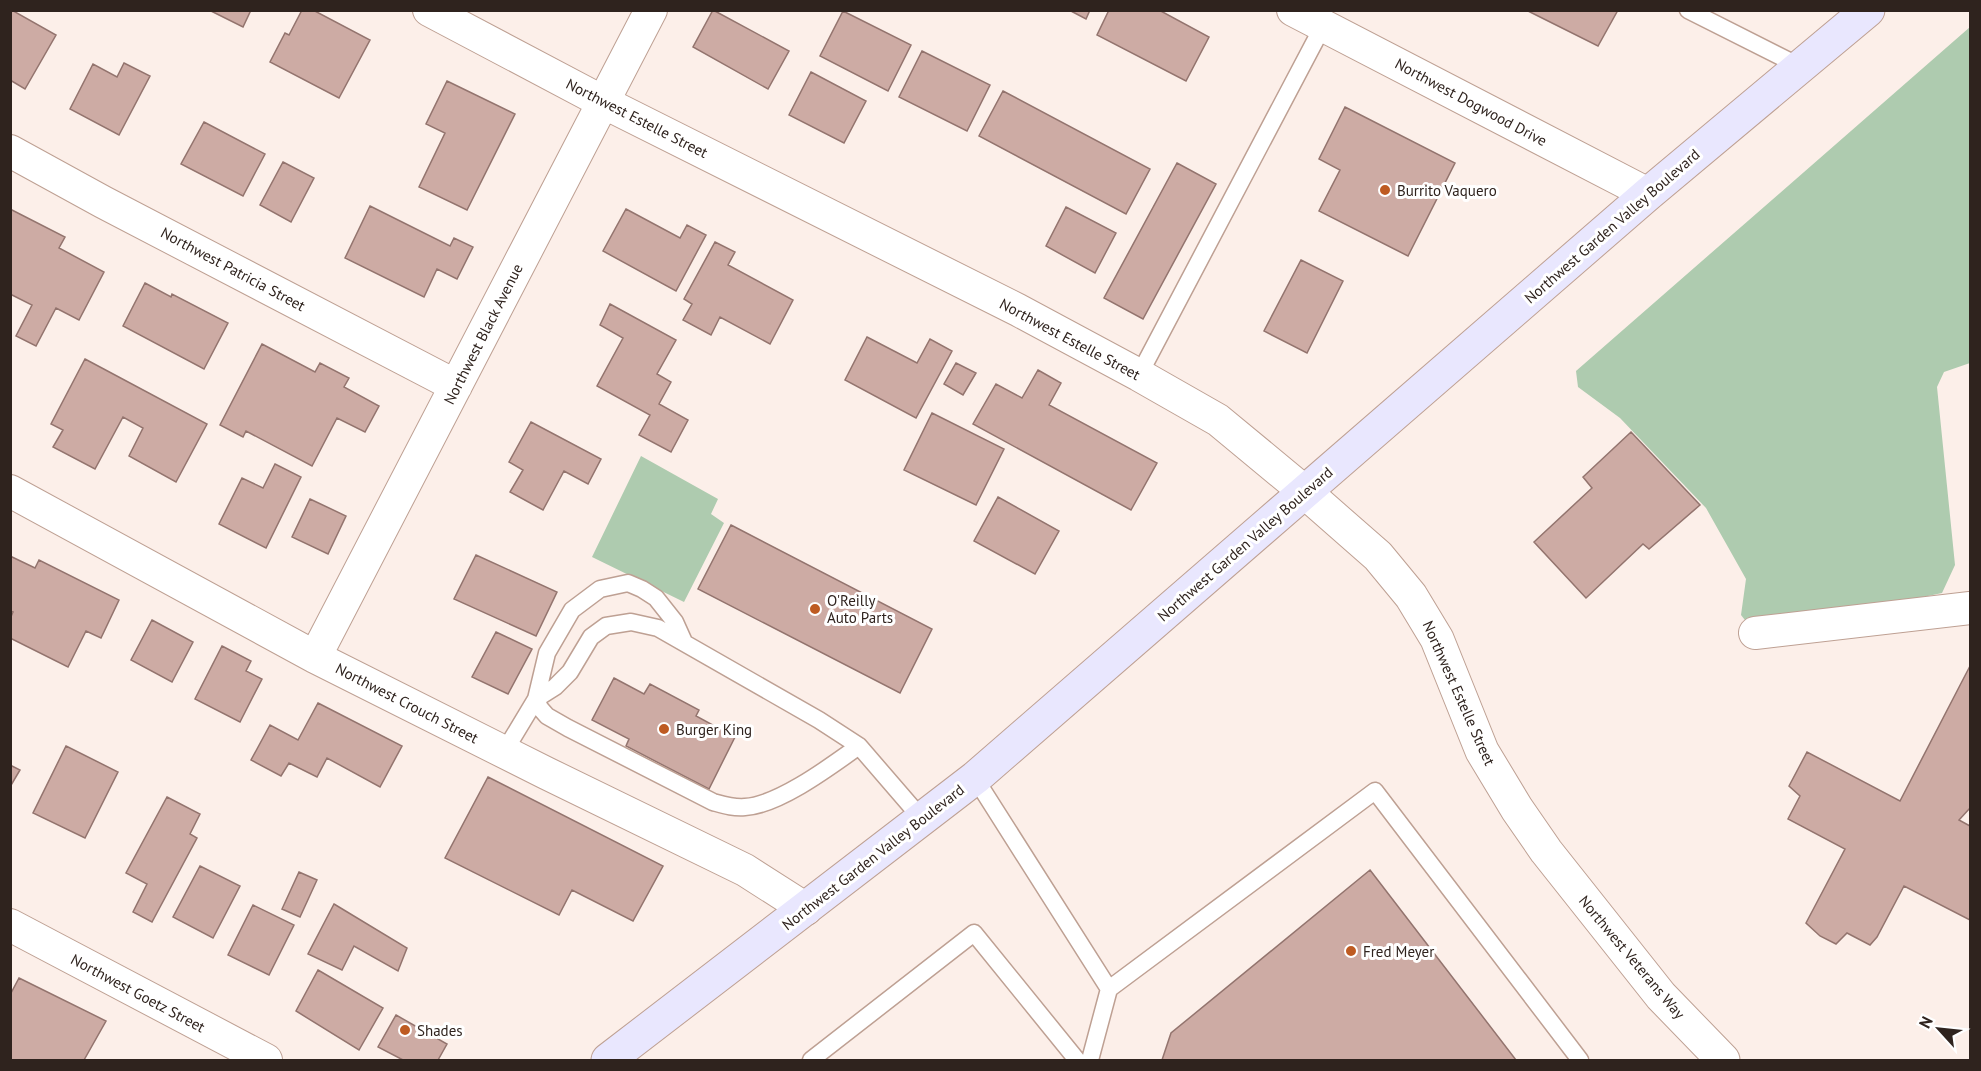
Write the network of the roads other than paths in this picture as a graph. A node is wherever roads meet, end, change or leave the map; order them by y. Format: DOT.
graph roads {
  1 [pos="429,10"];
  2 [pos="651,10"];
  3 [pos="1688,10"];
  4 [pos="1868,10"];
  5 [pos="1294,11"];
  6 [pos="1323,26"];
  7 [pos="1801,67"];
  8 [pos="603,102"];
  9 [pos="10,151"];
  10 [pos="1648,194"];
  11 [pos="1138,375"];
  12 [pos="456,386"];
  13 [pos="10,491"];
  14 [pos="1305,492"];
  15 [pos="1971,608"];
  16 [pos="1755,633"];
  17 [pos="684,642"];
  18 [pos="315,657"];
  19 [pos="536,699"];
  20 [pos="859,746"];
  21 [pos="504,752"];
  22 [pos="975,778"];
  23 [pos="922,819"];
  24 [pos="1546,851"];
  25 [pos="806,909"];
  26 [pos="10,925"];
  27 [pos="1109,989"];
  28 [pos="266,1060"];
  29 [pos="608,1060"];
  30 [pos="811,1060"];
  31 [pos="1077,1060"];
  32 [pos="1089,1060"];
  33 [pos="1580,1060"];
  34 [pos="1723,1060"];
  1 -- 8 [label="street, Northwest Estelle Street"];
  2 -- 8 [label="street, Northwest Black Avenue"];
  3 -- 7 [label="lane"];
  4 -- 7 [label="main road, Northwest Garden Valley Boulevard"];
  5 -- 6 [label="street, Northwest Dogwood Drive"];
  6 -- 10 [label="street, Northwest Dogwood Drive"];
  6 -- 11 [label="lane"];
  7 -- 10 [label="main road, Northwest Garden Valley Boulevard"];
  8 -- 11 [label="street, Northwest Estelle Street"];
  8 -- 12 [label="street, Northwest Black Avenue"];
  9 -- 12 [label="street, Northwest Patricia Street"];
  10 -- 14 [label="main road, Northwest Garden Valley Boulevard"];
  11 -- 14 [label="street, Northwest Estelle Street"];
  12 -- 18 [label="street, Northwest Black Avenue"];
  13 -- 18 [label="street, Northwest Crouch Street"];
  14 -- 22 [label="main road, Northwest Garden Valley Boulevard"];
  14 -- 24 [label="street, Northwest Estelle Street"];
  15 -- 16 [label="street"];
  17 -- 19 [label="lane"];
  17 -- 19 [label="lane"];
  17 -- 20 [label="lane"];
  18 -- 21 [label="street, Northwest Crouch Street"];
  19 -- 20 [label="lane"];
  19 -- 21 [label="lane"];
  20 -- 23 [label="lane"];
  21 -- 25 [label="street, Northwest Crouch Street"];
  22 -- 23 [label="main road, Northwest Garden Valley Boulevard"];
  22 -- 27 [label="lane"];
  23 -- 25 [label="main road, Northwest Garden Valley Boulevard"];
  24 -- 34 [label="street, Northwest Veterans Way"];
  25 -- 29 [label="main road, Northwest Garden Valley Boulevard"];
  26 -- 28 [label="street, Northwest Goetz Street"];
  27 -- 32 [label="lane"];
  27 -- 33 [label="lane"];
  30 -- 31 [label="lane"];
}
